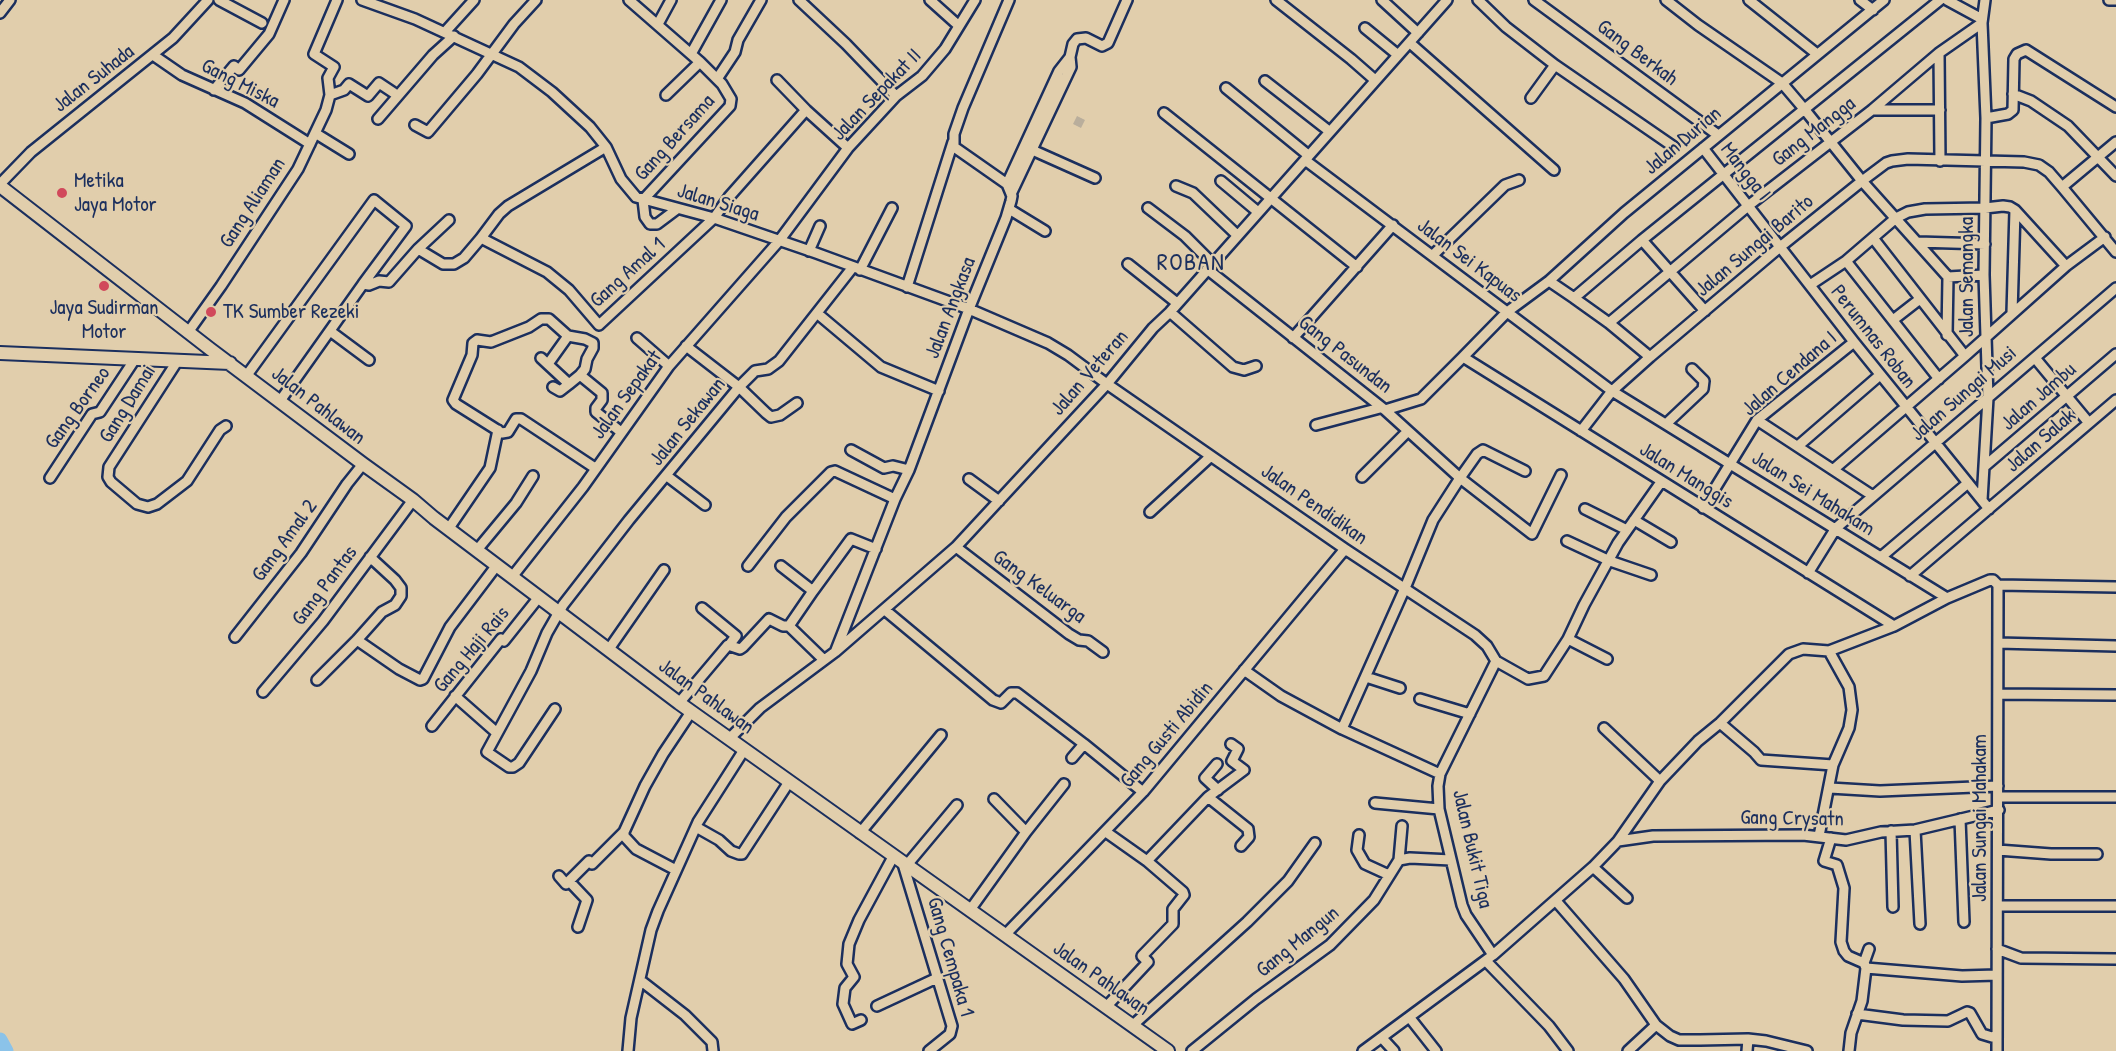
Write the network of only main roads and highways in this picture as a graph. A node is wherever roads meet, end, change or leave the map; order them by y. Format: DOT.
graph roads {
  1 [pos="0,185"];
  2 [pos="210,349"];
  3 [pos="0,353"];
  4 [pos="178,360"];
  5 [pos="230,363"];
  6 [pos="1161,1049"];
  1 -- 2 [label="main road, Jalan Pahlawan"];
  2 -- 4 [label="main road"];
  2 -- 5 [label="main road, Jalan Pahlawan"];
  3 -- 4 [label="main road"];
  4 -- 5 [label="main road"];
  5 -- 6 [label="main road, Jalan Pahlawan"];
}
